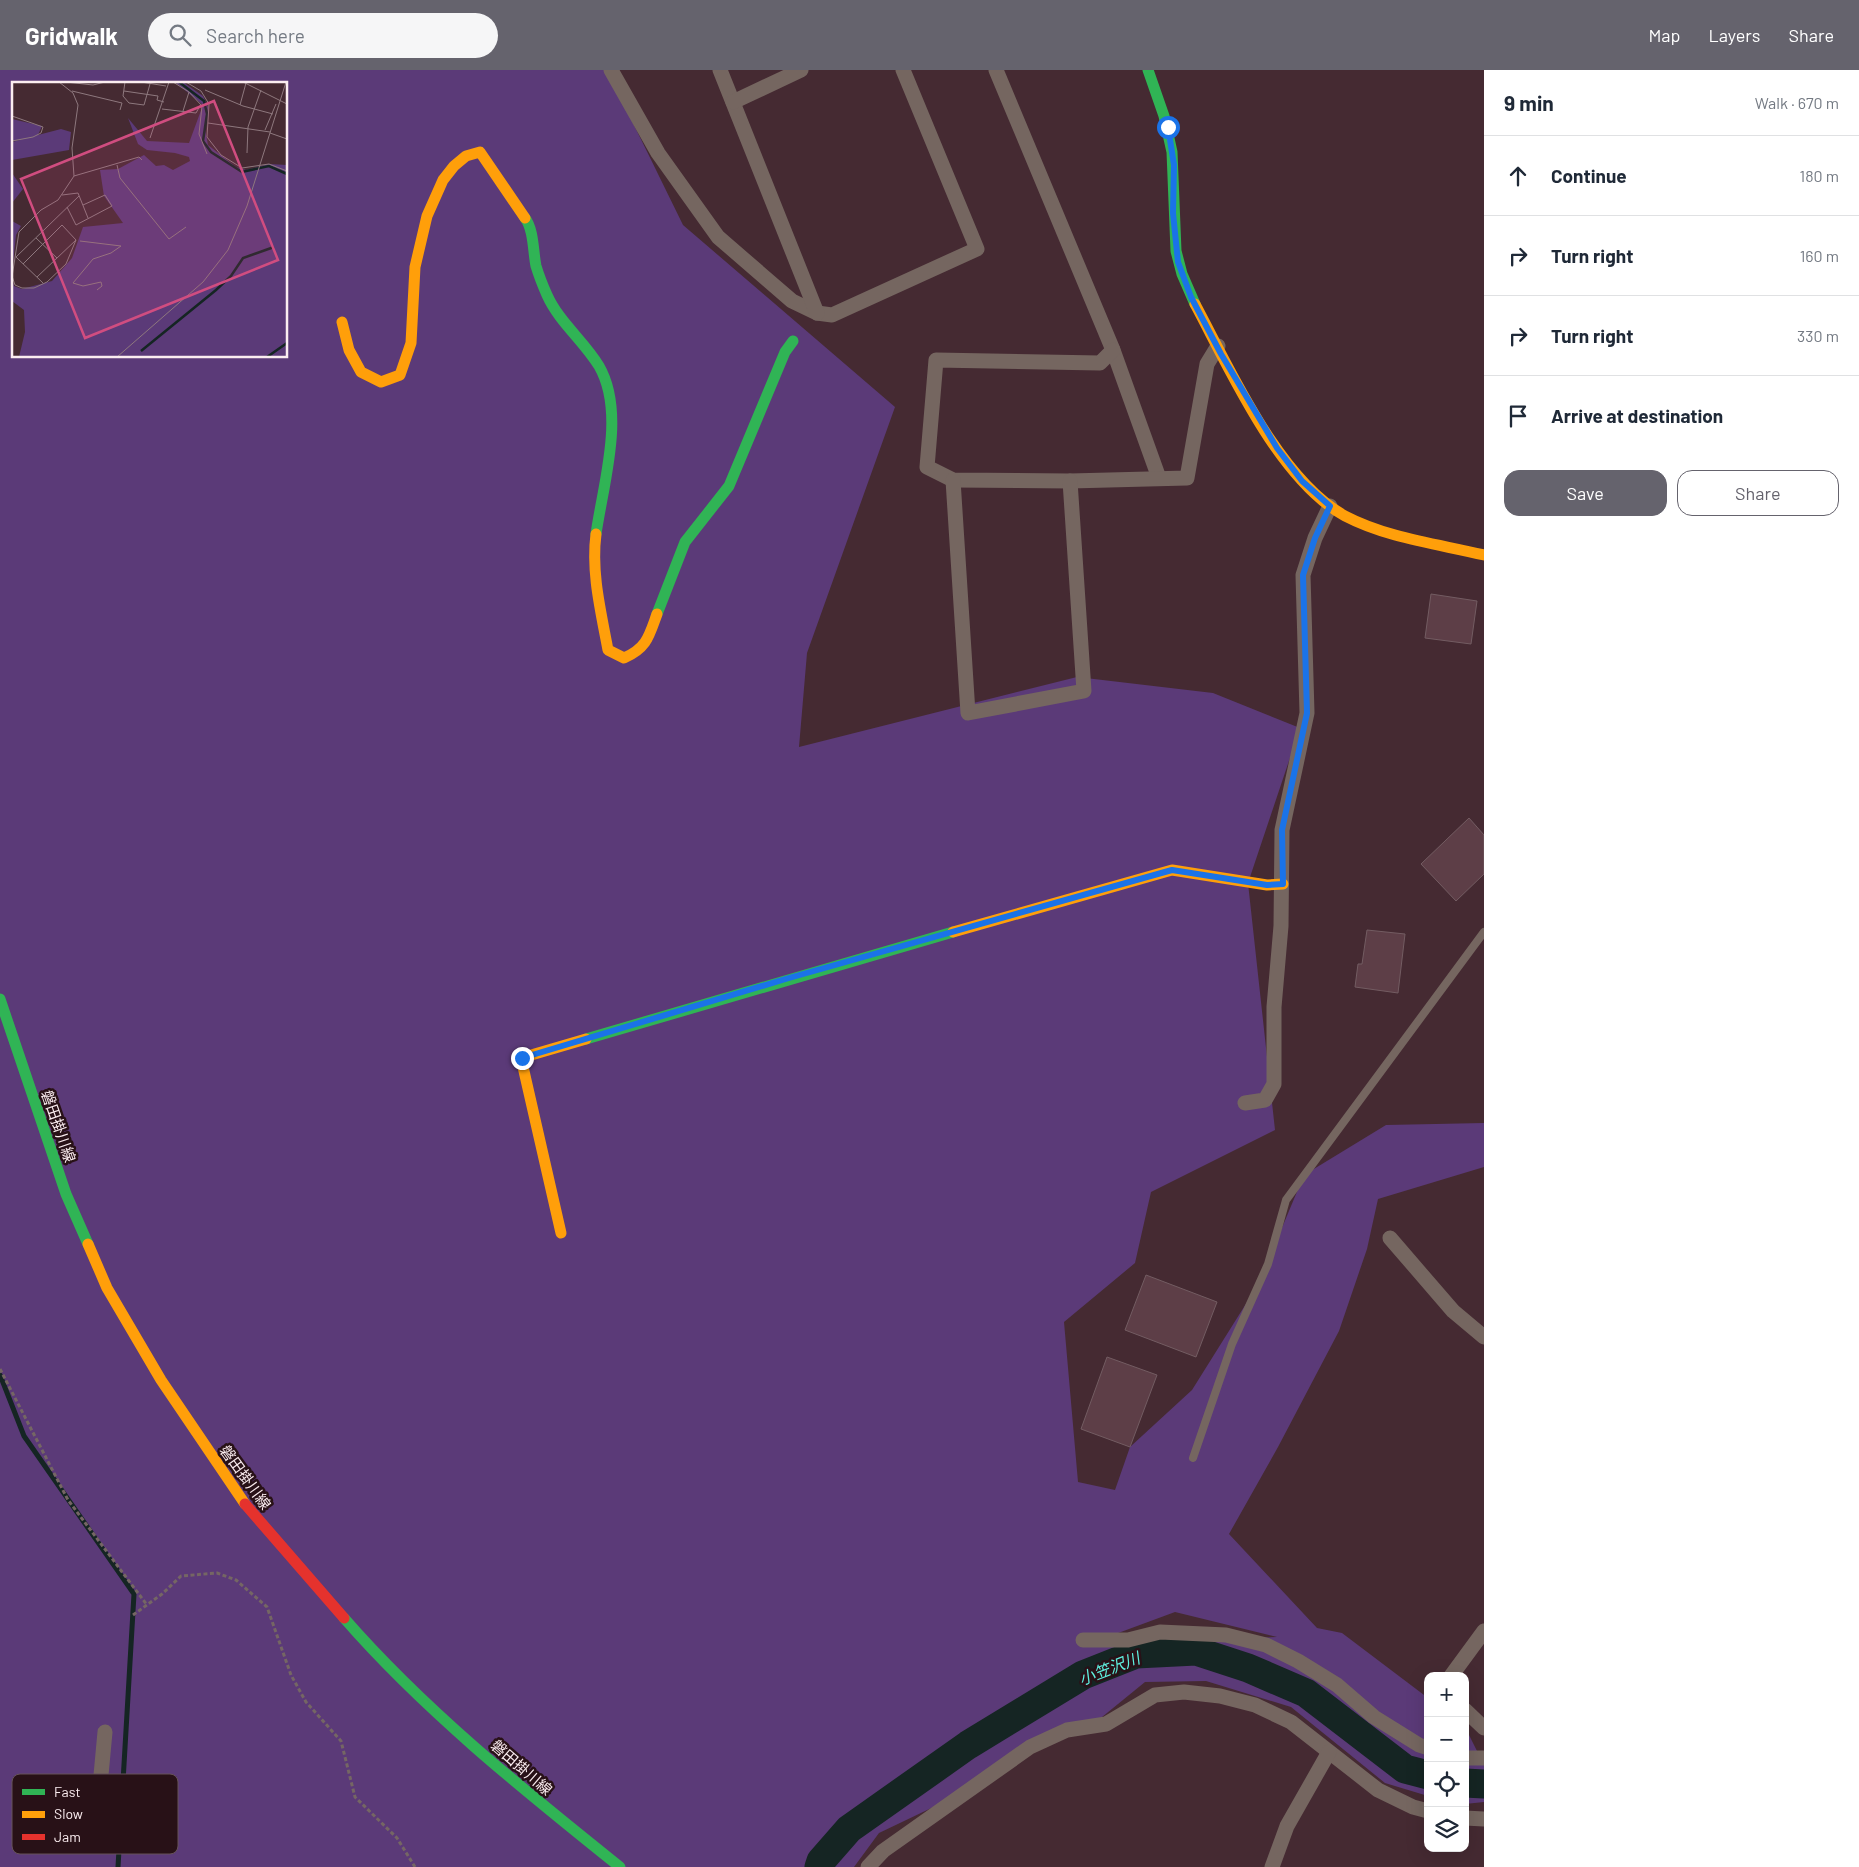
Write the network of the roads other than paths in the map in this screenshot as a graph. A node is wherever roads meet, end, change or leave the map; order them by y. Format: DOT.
graph roads {
  1 [pos="611,70"];
  2 [pos="720,70"];
  3 [pos="801,70"];
  4 [pos="903,70"];
  5 [pos="996,70"];
  6 [pos="1148,70"];
  7 [pos="733,102"];
  8 [pos="818,313"];
  9 [pos="342,322"];
  10 [pos="793,341"];
  11 [pos="1218,346"];
  12 [pos="1112,350"];
  13 [pos="1159,478"];
  14 [pos="953,480"];
  15 [pos="1070,481"];
  16 [pos="1330,506"];
  17 [pos="1484,555"];
  18 [pos="1283,884"];
  19 [pos="1484,932"];
  20 [pos="0,998"];
  21 [pos="1246,1103"];
  22 [pos="561,1233"];
  23 [pos="1390,1238"];
  24 [pos="1484,1337"];
  25 [pos="1193,1458"];
  26 [pos="1484,1631"];
  27 [pos="1084,1640"];
  28 [pos="1455,1672"];
  29 [pos="1469,1714"];
  30 [pos="1484,1728"];
  31 [pos="105,1732"];
  32 [pos="1424,1747"];
  33 [pos="1329,1752"];
  34 [pos="1469,1758"];
  35 [pos="1484,1758"];
  36 [pos="101,1774"];
  37 [pos="1424,1810"];
  38 [pos="1469,1818"];
  39 [pos="1484,1819"];
  40 [pos="620,1867"];
  41 [pos="868,1867"];
  42 [pos="1272,1867"];
  1 -- 8 [label="street"];
  2 -- 7 [label="street"];
  3 -- 7 [label="street"];
  4 -- 8 [label="street"];
  5 -- 12 [label="street"];
  6 -- 11 [label="street"];
  7 -- 8 [label="street"];
  9 -- 10 [label="street"];
  11 -- 13 [label="street"];
  11 -- 16 [label="street"];
  12 -- 13 [label="street"];
  12 -- 14 [label="street"];
  13 -- 15 [label="street"];
  14 -- 15 [label="street"];
  14 -- 15 [label="street"];
  16 -- 17 [label="street"];
  16 -- 18 [label="street"];
  18 -- 21 [label="street"];
  18 -- 22 [label="street"];
  19 -- 25 [label="lane"];
  20 -- 40 [label="street, 磐田掛川線"];
  23 -- 24 [label="street"];
  26 -- 28 [label="street"];
  27 -- 32 [label="street"];
  29 -- 30 [label="street"];
  31 -- 36 [label="street"];
  33 -- 37 [label="street"];
  33 -- 41 [label="street"];
  33 -- 42 [label="street"];
  34 -- 35 [label="street"];
  38 -- 39 [label="street"];
}
